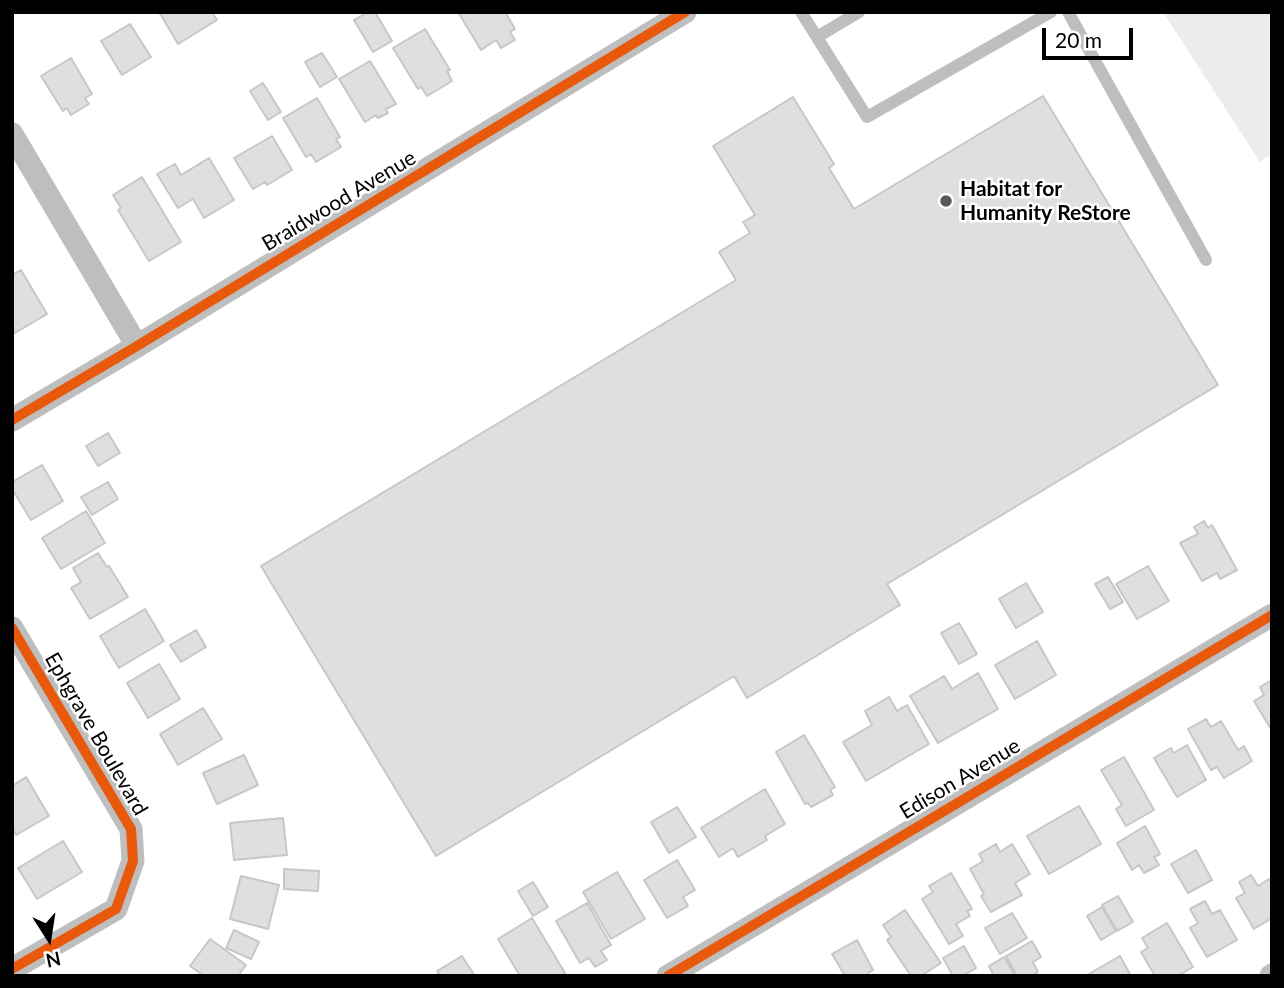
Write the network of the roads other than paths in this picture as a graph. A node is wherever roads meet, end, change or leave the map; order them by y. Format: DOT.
graph roads {
  1 [pos="685,12"];
  2 [pos="801,12"];
  3 [pos="859,12"];
  4 [pos="1051,12"];
  5 [pos="1068,12"];
  6 [pos="817,37"];
  7 [pos="12,134"];
  8 [pos="1206,260"];
  9 [pos="137,346"];
  10 [pos="12,420"];
  11 [pos="1272,615"];
  12 [pos="12,628"];
  13 [pos="12,969"];
  14 [pos="668,976"];
  1 -- 9 [label="street, Braidwood Avenue"];
  2 -- 6 [label="lane"];
  3 -- 6 [label="lane"];
  4 -- 6 [label="lane"];
  5 -- 8 [label="lane"];
  7 -- 9 [label="street"];
  9 -- 10 [label="street, Braidwood Avenue"];
  11 -- 14 [label="street, Edison Avenue"];
  12 -- 13 [label="street, Ephgrave Boulevard"];
}
